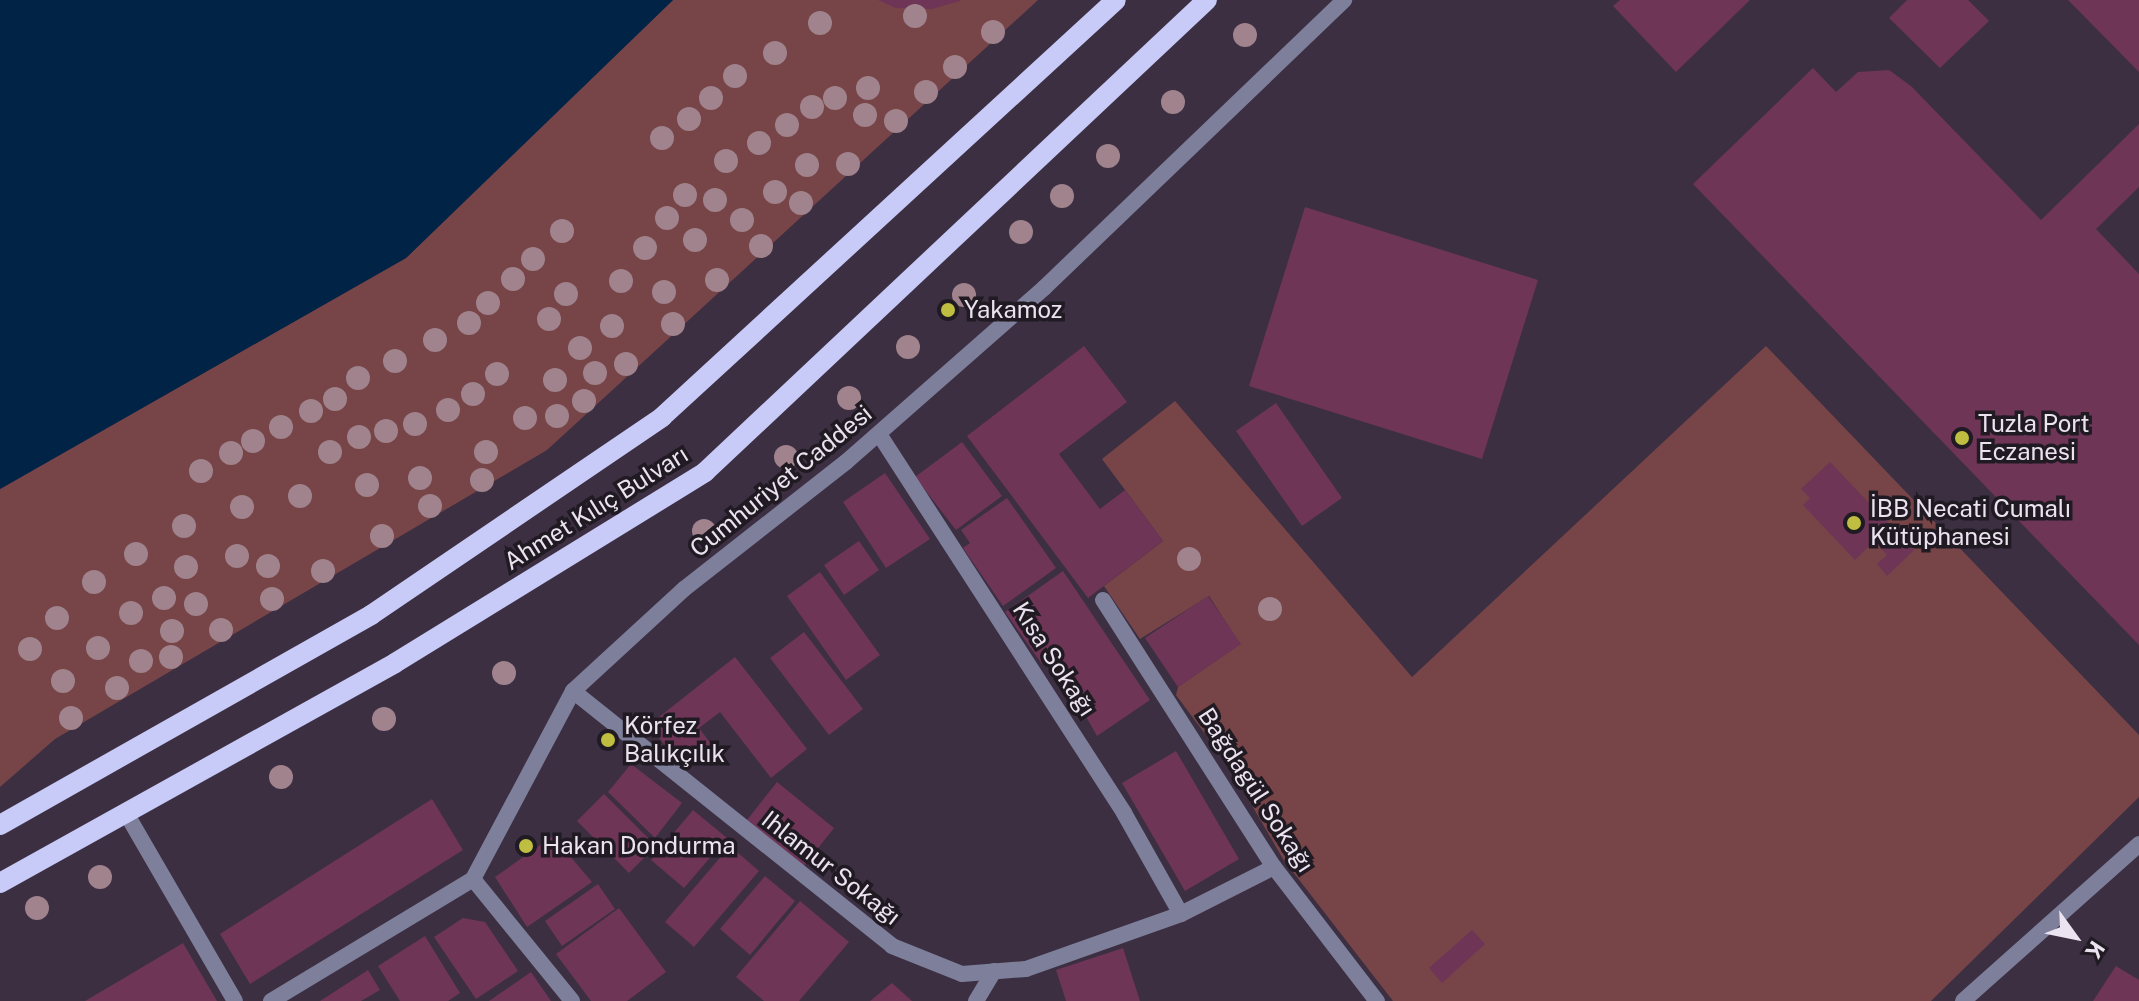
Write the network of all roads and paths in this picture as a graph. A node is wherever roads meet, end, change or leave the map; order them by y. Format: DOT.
graph roads {
  1 [pos="1116,0"];
  2 [pos="1207,0"];
  3 [pos="1344,0"];
  4 [pos="879,434"];
  5 [pos="1103,600"];
  6 [pos="573,691"];
  7 [pos="126,813"];
  8 [pos="0,825"];
  9 [pos="2139,844"];
  10 [pos="1274,867"];
  11 [pos="473,879"];
  12 [pos="0,883"];
  13 [pos="1181,914"];
  14 [pos="994,971"];
  15 [pos="235,1001"];
  16 [pos="271,1001"];
  17 [pos="572,1001"];
  18 [pos="976,1001"];
  19 [pos="1377,1001"];
  20 [pos="1963,1001"];
  1 -- 8 [label="main road, Ahmet Kılıç Bulvarı"];
  2 -- 7 [label="main road, Ahmet Kılıç Bulvarı"];
  3 -- 4 [label="street, Cumhuriyet Caddesi"];
  4 -- 6 [label="street, Cumhuriyet Caddesi"];
  4 -- 13 [label="street, Kısa Sokağı"];
  5 -- 10 [label="street, Bağdagül Sokağı"];
  6 -- 11 [label="street, Cumhuriyet Caddesi"];
  6 -- 14 [label="street, Ihlamur Sokağı"];
  7 -- 12 [label="main road, Ahmet Kılıç Bulvarı"];
  7 -- 15 [label="street"];
  9 -- 20 [label="street"];
  10 -- 13 [label="street, Ihlamur Sokağı"];
  10 -- 19 [label="street, Bağdagül Sokağı"];
  11 -- 16 [label="street"];
  11 -- 17 [label="street"];
  13 -- 14 [label="street, Ihlamur Sokağı"];
  14 -- 18 [label="street"];
}
